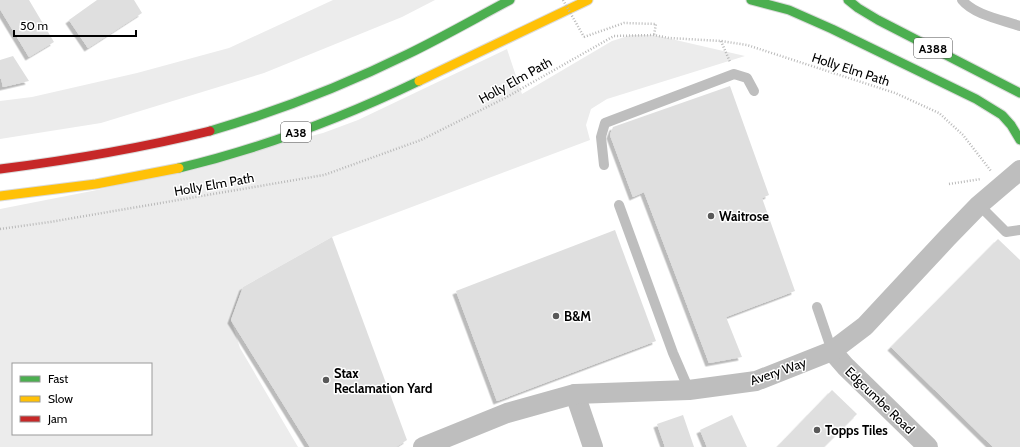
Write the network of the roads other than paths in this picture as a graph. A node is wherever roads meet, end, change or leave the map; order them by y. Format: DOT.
graph roads {
  1 [pos="510,0"];
  2 [pos="588,0"];
  3 [pos="751,0"];
  4 [pos="848,0"];
  5 [pos="962,0"];
  6 [pos="1020,26"];
  7 [pos="754,91"];
  8 [pos="1020,93"];
  9 [pos="1020,140"];
  10 [pos="604,165"];
  11 [pos="0,169"];
  12 [pos="1020,170"];
  13 [pos="0,196"];
  14 [pos="620,205"];
  15 [pos="979,205"];
  16 [pos="1020,230"];
  17 [pos="817,307"];
  18 [pos="832,351"];
  19 [pos="689,390"];
  20 [pos="575,394"];
  21 [pos="424,447"];
  22 [pos="593,447"];
  23 [pos="928,447"];
  1 -- 11 [label="highway, A38"];
  2 -- 13 [label="highway, A38"];
  3 -- 9 [label="highway, A388"];
  4 -- 8 [label="highway, A388"];
  5 -- 6 [label="lane"];
  7 -- 10 [label="lane"];
  12 -- 15 [label="street, Avery Way"];
  14 -- 19 [label="lane"];
  15 -- 16 [label="lane"];
  15 -- 18 [label="street, Avery Way"];
  17 -- 18 [label="lane"];
  18 -- 19 [label="street, Avery Way"];
  18 -- 23 [label="street, Edgcumbe Road"];
  19 -- 20 [label="street, Avery Way"];
  20 -- 21 [label="street, Avery Way"];
  20 -- 22 [label="street"];
}
